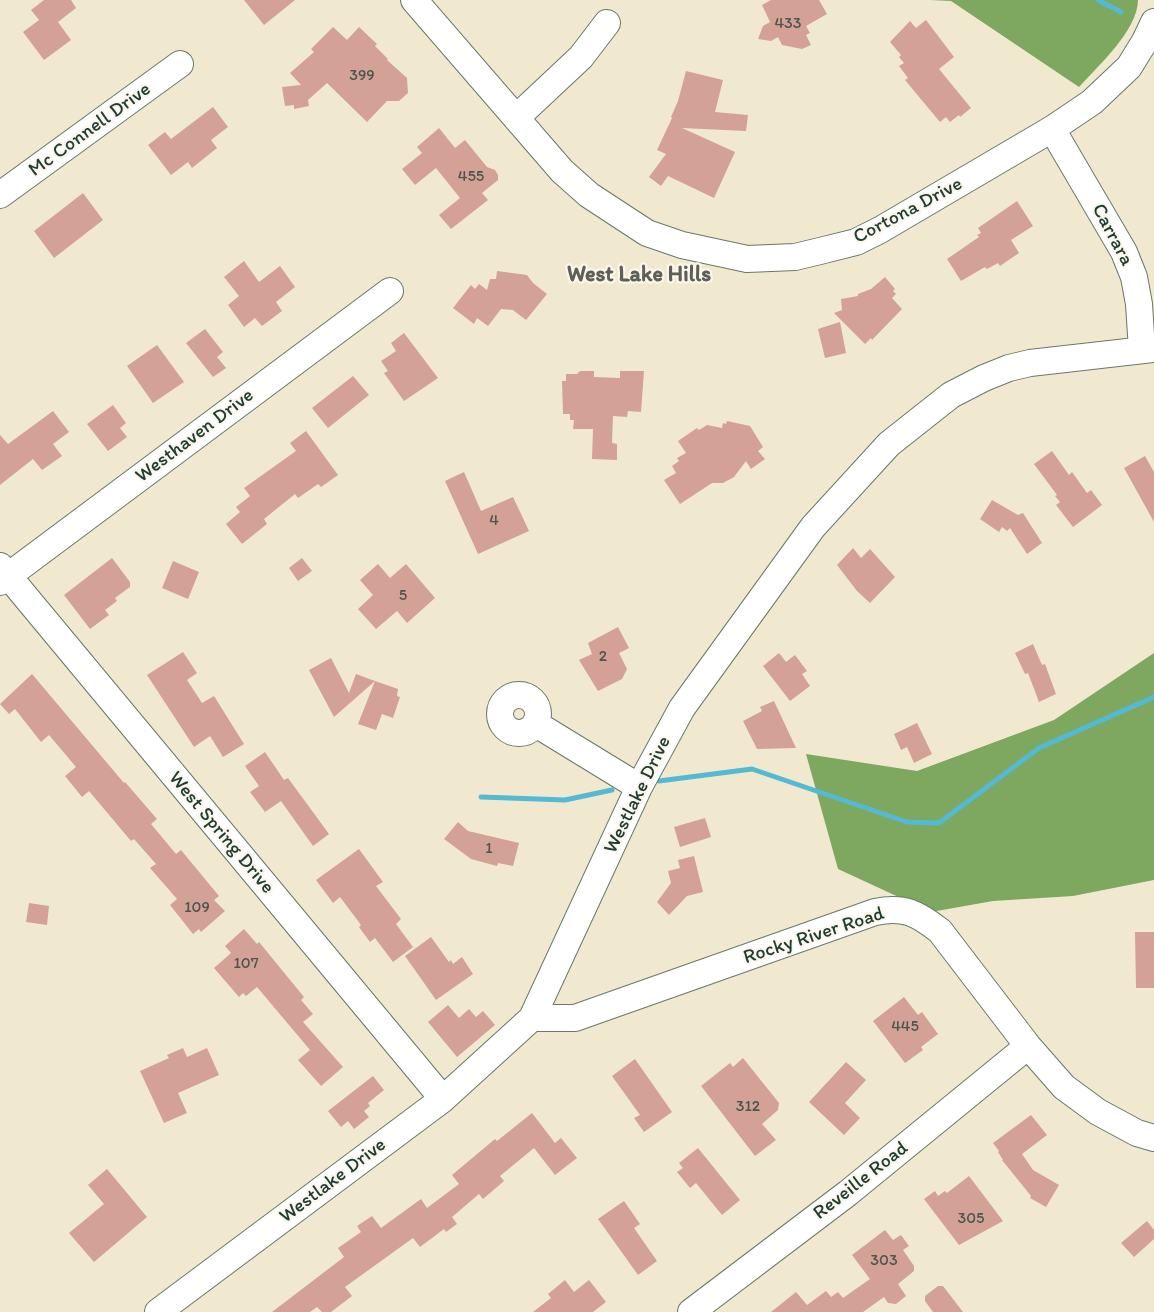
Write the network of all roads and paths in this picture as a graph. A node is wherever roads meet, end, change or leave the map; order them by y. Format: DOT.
graph roads {
  1 [pos="414,0"];
  2 [pos="1154,22"];
  3 [pos="607,23"];
  4 [pos="180,64"];
  5 [pos="516,118"];
  6 [pos="1052,129"];
  7 [pos="0,195"];
  8 [pos="390,291"];
  9 [pos="1148,349"];
  10 [pos="3,575"];
  11 [pos="536,724"];
  12 [pos="639,787"];
  13 [pos="532,1018"];
  14 [pos="1028,1046"];
  15 [pos="443,1099"];
  16 [pos="1154,1138"];
  17 [pos="158,1312"];
  18 [pos="691,1312"];
  1 -- 5 [label="street, Cortona Drive"];
  2 -- 6 [label="street, Cortona Drive"];
  3 -- 5 [label="street"];
  4 -- 7 [label="street, Mc Connell Drive"];
  5 -- 6 [label="street, Cortona Drive"];
  6 -- 9 [label="street, Carrara"];
  8 -- 10 [label="street, Westhaven Drive"];
  9 -- 12 [label="street, Westlake Drive"];
  10 -- 15 [label="street, West Spring Drive"];
  11 -- 12 [label="street"];
  12 -- 13 [label="street, Westlake Drive"];
  13 -- 14 [label="street, Rocky River Road"];
  13 -- 15 [label="street, Westlake Drive"];
  14 -- 16 [label="street, Rocky River Road"];
  14 -- 18 [label="street, Reveille Road"];
  15 -- 17 [label="street, Westlake Drive"];
}
